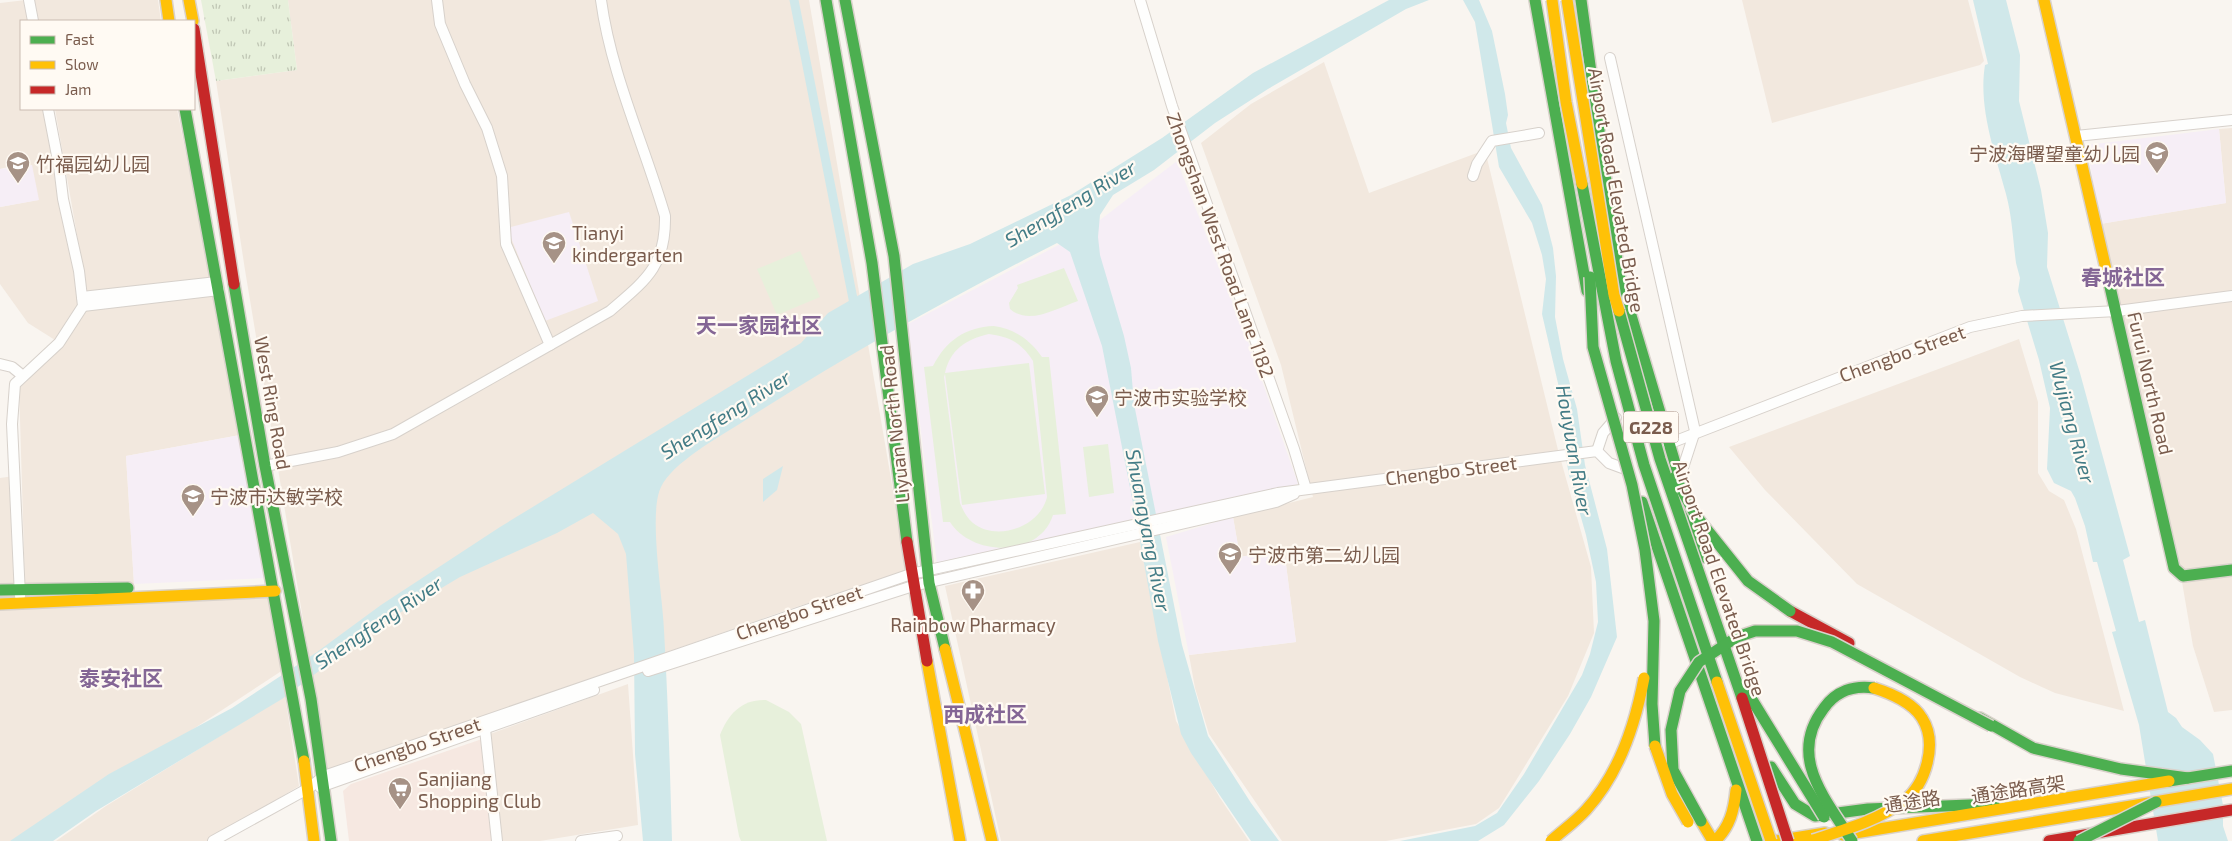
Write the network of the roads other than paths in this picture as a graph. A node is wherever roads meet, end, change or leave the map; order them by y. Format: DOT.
graph roads {
  1 [pos="28,0"];
  2 [pos="166,0"];
  3 [pos="189,0"];
  4 [pos="437,0"];
  5 [pos="601,0"];
  6 [pos="826,0"];
  7 [pos="845,0"];
  8 [pos="1140,0"];
  9 [pos="1535,0"];
  10 [pos="1552,0"];
  11 [pos="1567,0"];
  12 [pos="1581,0"];
  13 [pos="2044,0"];
  14 [pos="33,20"];
  15 [pos="169,20"];
  16 [pos="192,20"];
  17 [pos="195,34"];
  18 [pos="1610,58"];
  19 [pos="48,110"];
  20 [pos="185,110"];
  21 [pos="2232,120"];
  22 [pos="1539,133"];
  23 [pos="2076,136"];
  24 [pos="1473,176"];
  25 [pos="1586,217"];
  26 [pos="218,286"];
  27 [pos="2232,296"];
  28 [pos="82,301"];
  29 [pos="2117,311"];
  30 [pos="550,345"];
  31 [pos="0,364"];
  32 [pos="23,376"];
  33 [pos="1640,387"];
  34 [pos="1616,417"];
  35 [pos="1696,431"];
  36 [pos="1668,444"];
  37 [pos="1596,452"];
  38 [pos="265,466"];
  39 [pos="1632,472"];
  40 [pos="1679,481"];
  41 [pos="1306,489"];
  42 [pos="2232,570"];
  43 [pos="928,577"];
  44 [pos="912,580"];
  45 [pos="274,587"];
  46 [pos="0,590"];
  47 [pos="20,590"];
  48 [pos="21,602"];
  49 [pos="0,604"];
  50 [pos="1654,621"];
  51 [pos="1732,667"];
  52 [pos="623,676"];
  53 [pos="1991,726"];
  54 [pos="485,730"];
  55 [pos="1771,767"];
  56 [pos="2232,771"];
  57 [pos="2185,777"];
  58 [pos="325,781"];
  59 [pos="1737,784"];
  60 [pos="309,788"];
  61 [pos="2232,789"];
  62 [pos="2018,802"];
  63 [pos="2156,802"];
  64 [pos="2232,810"];
  65 [pos="617,836"];
  66 [pos="1793,840"];
  67 [pos="213,841"];
  68 [pos="314,841"];
  69 [pos="331,841"];
  70 [pos="497,841"];
  71 [pos="581,841"];
  72 [pos="960,841"];
  73 [pos="992,841"];
  74 [pos="1551,841"];
  75 [pos="1700,841"];
  76 [pos="1714,841"];
  77 [pos="1757,841"];
  78 [pos="1771,841"];
  79 [pos="1775,841"];
  80 [pos="1811,841"];
  81 [pos="1838,841"];
  82 [pos="1852,841"];
  83 [pos="1923,841"];
  84 [pos="2050,841"];
  85 [pos="2080,841"];
  1 -- 14 [label="street"];
  2 -- 15 [label="main road"];
  3 -- 16 [label="main road"];
  4 -- 30 [label="street"];
  5 -- 30 [label="street"];
  6 -- 44 [label="main road, Liyuan North Road"];
  7 -- 43 [label="main road, Liyuan North Road"];
  8 -- 41 [label="street, Zhongshan West Road Lane 1182"];
  9 -- 34 [label="main road"];
  10 -- 25 [label="main road, Airport Road Elevated Bridge / G228, bridge"];
  11 -- 33 [label="main road, Airport Road Elevated Bridge / G228, bridge"];
  12 -- 36 [label="main road"];
  13 -- 23 [label="main road, Furui North Road"];
  17 -- 38 [label="main road, West Ring Road"];
  18 -- 35 [label="street"];
  19 -- 28 [label="street"];
  20 -- 26 [label="main road, West Ring Road"];
  21 -- 23 [label="street"];
  22 -- 24 [label="street"];
  23 -- 29 [label="main road, Furui North Road"];
  25 -- 50 [label="main road, bridge"];
  25 -- 78 [label="main road, Airport Road Elevated Bridge / G228, bridge"];
  26 -- 28 [label="street"];
  26 -- 45 [label="main road, West Ring Road"];
  27 -- 29 [label="street, Chengbo Street"];
  28 -- 32 [label="street"];
  29 -- 35 [label="street, Chengbo Street"];
  29 -- 42 [label="main road, Furui North Road"];
  30 -- 38 [label="street"];
  31 -- 32 [label="street"];
  32 -- 47 [label="street"];
  33 -- 51 [label="main road, Airport Road Elevated Bridge / G228, bridge"];
  33 -- 53 [label="main road, bridge"];
  34 -- 37 [label="street"];
  34 -- 39 [label="main road"];
  35 -- 36 [label="street, Chengbo Street"];
  35 -- 40 [label="street"];
  36 -- 40 [label="main road"];
  37 -- 39 [label="street"];
  37 -- 41 [label="street, Chengbo Street"];
  38 -- 58 [label="main road, West Ring Road"];
  39 -- 59 [label="main road"];
  40 -- 55 [label="main road"];
  41 -- 43 [label="street, Chengbo Street"];
  43 -- 44 [label="street, Chengbo Street"];
  43 -- 73 [label="main road, Liyuan North Road"];
  44 -- 52 [label="street, Chengbo Street"];
  44 -- 72 [label="main road, Liyuan North Road"];
  45 -- 47 [label="main road"];
  45 -- 48 [label="main road"];
  45 -- 60 [label="main road, West Ring Road"];
  46 -- 47 [label="main road"];
  47 -- 48 [label="street"];
  48 -- 49 [label="main road"];
  50 -- 74 [label="main road, bridge"];
  50 -- 75 [label="main road, bridge"];
  51 -- 66 [label="main road, Airport Road Elevated Bridge / G228, bridge"];
  51 -- 81 [label="main road, bridge"];
  52 -- 54 [label="street, Chengbo Street"];
  52 -- 58 [label="street, Chengbo Street"];
  53 -- 57 [label="main road"];
  53 -- 76 [label="main road, bridge"];
  54 -- 58 [label="street, Chengbo Street"];
  54 -- 70 [label="street"];
  55 -- 62 [label="main road"];
  55 -- 66 [label="main road"];
  56 -- 57 [label="main road, 通途路高架"];
  57 -- 62 [label="main road, 通途路"];
  57 -- 80 [label="main road, 通途路高架, bridge"];
  58 -- 60 [label="street, Chengbo Street"];
  58 -- 69 [label="main road, West Ring Road"];
  59 -- 76 [label="main road"];
  59 -- 77 [label="main road"];
  60 -- 67 [label="street, Chengbo Street"];
  60 -- 68 [label="main road, West Ring Road"];
  61 -- 63 [label="main road, 通途路高架"];
  62 -- 66 [label="main road, 通途路"];
  63 -- 83 [label="main road, 通途路高架, bridge"];
  63 -- 85 [label="main road, bridge"];
  64 -- 84 [label="main road"];
  65 -- 71 [label="street"];
  66 -- 79 [label="main road, 通途路"];
  80 -- 82 [label="main road, bridge"];
}
